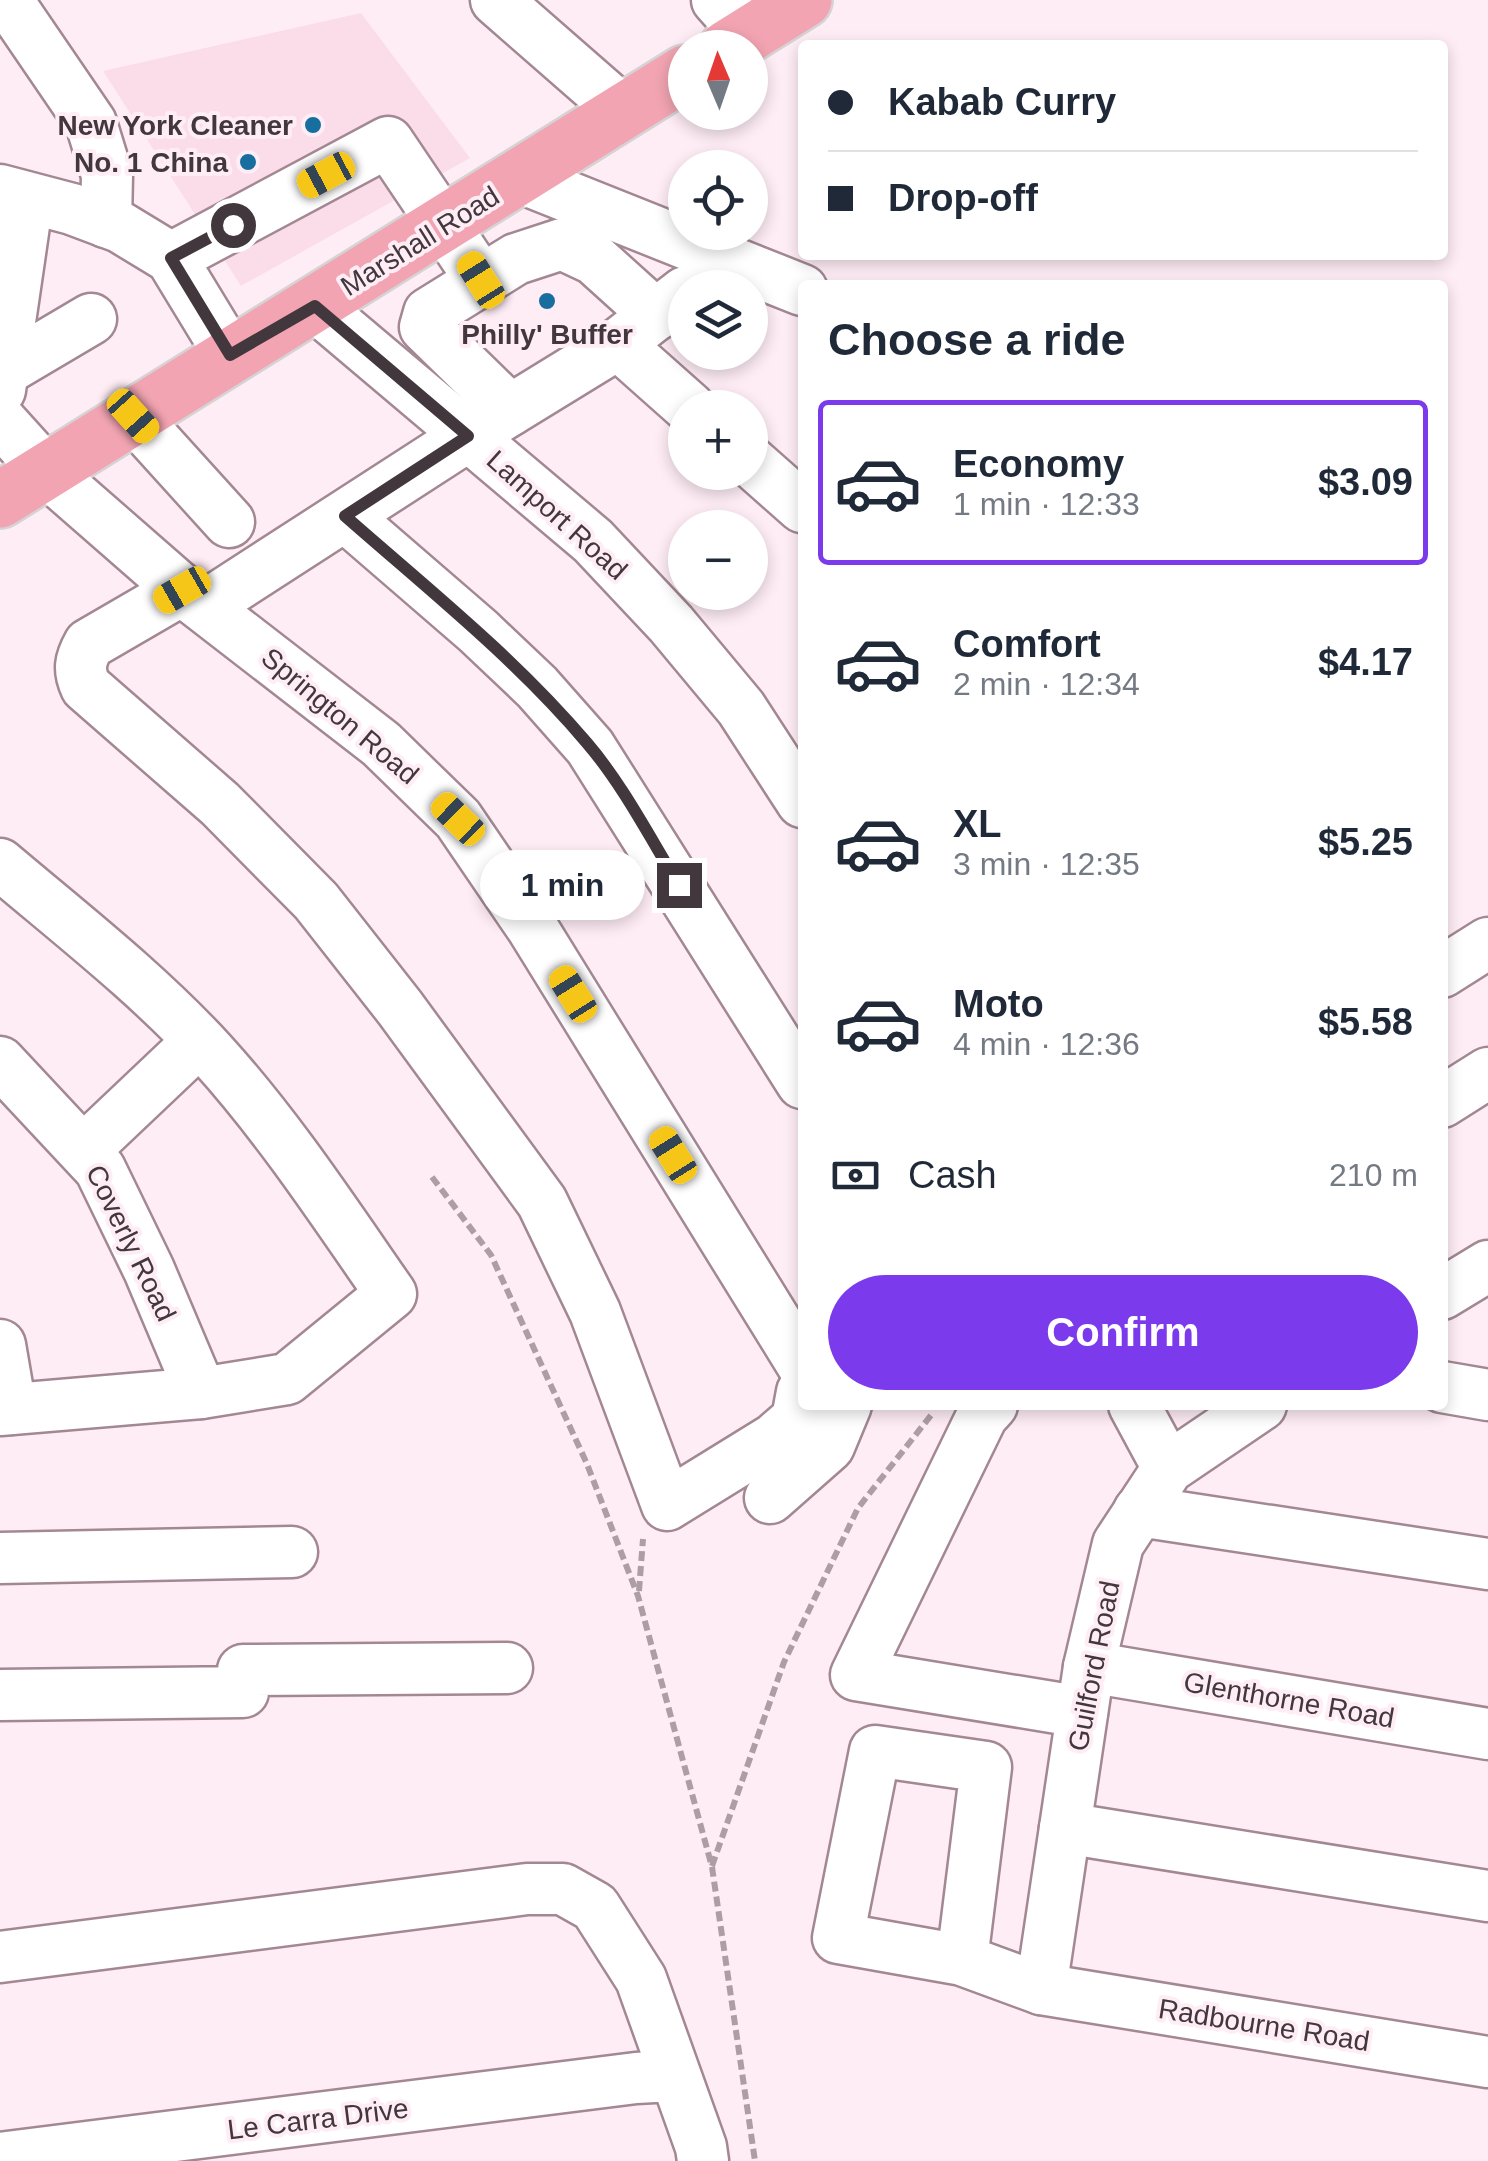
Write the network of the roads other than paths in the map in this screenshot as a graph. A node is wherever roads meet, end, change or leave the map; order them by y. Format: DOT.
graph roads {
  1 [pos="496,0"];
  2 [pos="799,1"];
  3 [pos="27,7"];
  4 [pos="731,28"];
  5 [pos="668,84"];
  6 [pos="623,111"];
  7 [pos="521,178"];
  8 [pos="14,194"];
  9 [pos="106,222"];
  10 [pos="446,225"];
  11 [pos="171,258"];
  12 [pos="481,280"];
  13 [pos="798,290"];
  14 [pos="768,292"];
  15 [pos="668,296"];
  16 [pos="668,296"];
  17 [pos="668,300"];
  18 [pos="315,306"];
  19 [pos="92,319"];
  20 [pos="230,355"];
  21 [pos="1,380"];
  22 [pos="510,410"];
  23 [pos="133,416"];
  24 [pos="0,420"];
  25 [pos="468,436"];
  26 [pos="47,472"];
  27 [pos="768,477"];
  28 [pos="0,500"];
  29 [pos="798,504"];
  30 [pos="345,516"];
  31 [pos="230,522"];
  32 [pos="194,598"];
  33 [pos="798,796"];
  34 [pos="0,864"];
  35 [pos="1488,943"];
  36 [pos="1448,968"];
  37 [pos="198,1041"];
  38 [pos="0,1062"];
  39 [pos="1488,1073"];
  40 [pos="798,1077"];
  41 [pos="1448,1098"];
  42 [pos="84,1150"];
  43 [pos="1488,1266"];
  44 [pos="1448,1290"];
  45 [pos="0,1345"];
  46 [pos="798,1358"];
  47 [pos="1448,1388"];
  48 [pos="201,1393"];
  49 [pos="1488,1394"];
  50 [pos="6,1410"];
  51 [pos="798,1410"];
  52 [pos="844,1410"];
  53 [pos="987,1410"];
  54 [pos="1137,1410"];
  55 [pos="1254,1410"];
  56 [pos="1168,1468"];
  57 [pos="770,1498"];
  58 [pos="1140,1511"];
  59 [pos="292,1552"];
  60 [pos="0,1558"];
  61 [pos="1488,1564"];
  62 [pos="507,1668"];
  63 [pos="1086,1689"];
  64 [pos="0,1695"];
  65 [pos="1488,1734"];
  66 [pos="1065,1828"];
  67 [pos="1488,1896"];
  68 [pos="0,1957"];
  69 [pos="962,1960"];
  70 [pos="1041,1989"];
  71 [pos="1488,2062"];
  72 [pos="655,2077"];
  73 [pos="0,2158"];
  74 [pos="703,2161"];
  1 -- 6 [label="street"];
  2 -- 4 [label="main road"];
  3 -- 9 [label="street"];
  5 -- 6 [label="main road, Marshall Road"];
  6 -- 7 [label="main road, Marshall Road"];
  7 -- 10 [label="main road, Marshall Road"];
  7 -- 15 [label="street"];
  8 -- 9 [label="street"];
  8 -- 21 [label="street"];
  9 -- 11 [label="street"];
  10 -- 11 [label="street"];
  10 -- 12 [label="street"];
  10 -- 18 [label="main road, Marshall Road"];
  11 -- 20 [label="street"];
  12 -- 16 [label="street"];
  12 -- 22 [label="street"];
  13 -- 14 [label="street"];
  17 -- 22 [label="street"];
  18 -- 20 [label="main road, Marshall Road"];
  18 -- 25 [label="street, Lamport Road"];
  19 -- 21 [label="street"];
  20 -- 23 [label="main road, Marshall Road"];
  22 -- 25 [label="street"];
  23 -- 26 [label="main road, Marshall Road"];
  23 -- 31 [label="street"];
  24 -- 26 [label="street, Springton Road"];
  25 -- 30 [label="street"];
  25 -- 33 [label="street, Lamport Road"];
  26 -- 28 [label="main road, Marshall Road"];
  26 -- 32 [label="street, Springton Road"];
  27 -- 29 [label="street"];
  30 -- 32 [label="street"];
  30 -- 40 [label="street"];
  32 -- 46 [label="street, Springton Road"];
  32 -- 51 [label="street"];
  34 -- 37 [label="street"];
  35 -- 36 [label="street"];
  37 -- 42 [label="street"];
  37 -- 48 [label="street"];
  38 -- 42 [label="street, Coverly Road"];
  39 -- 41 [label="street"];
  42 -- 48 [label="street, Coverly Road"];
  43 -- 44 [label="street"];
  45 -- 50 [label="street"];
  47 -- 49 [label="street"];
  48 -- 50 [label="street"];
  52 -- 57 [label="street"];
  53 -- 63 [label="street, Glenthorne Road"];
  54 -- 56 [label="street"];
  55 -- 56 [label="street, Guilford Road"];
  56 -- 58 [label="street, Guilford Road"];
  58 -- 61 [label="street"];
  58 -- 63 [label="street, Guilford Road"];
  59 -- 60 [label="street"];
  62 -- 64 [label="street"];
  63 -- 65 [label="street, Glenthorne Road"];
  63 -- 66 [label="street, Guilford Road"];
  66 -- 67 [label="street"];
  66 -- 70 [label="street, Guilford Road"];
  68 -- 72 [label="street"];
  69 -- 70 [label="street, Radbourne Road"];
  70 -- 71 [label="street, Radbourne Road"];
  72 -- 73 [label="street, Le Carra Drive"];
  72 -- 74 [label="street"];
}
